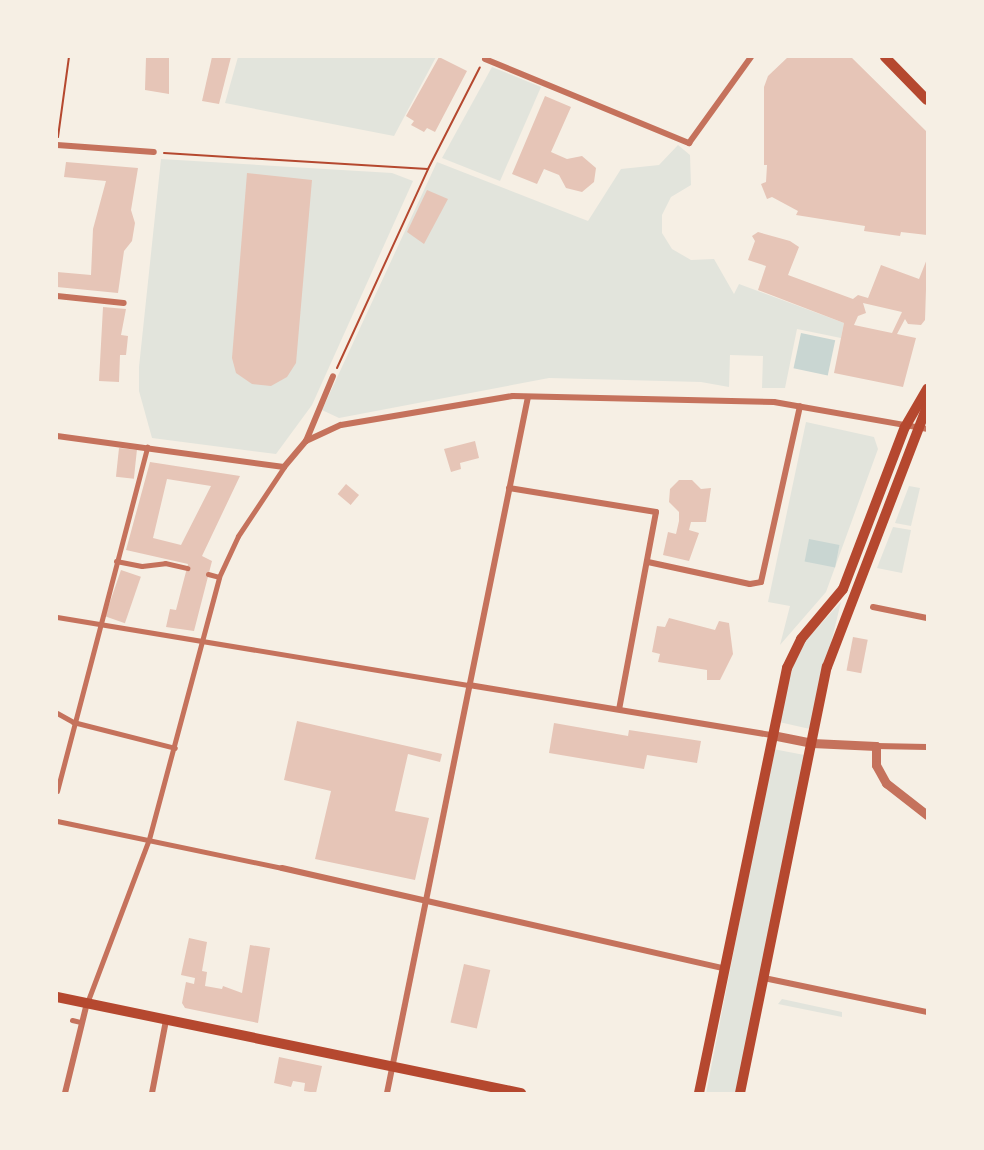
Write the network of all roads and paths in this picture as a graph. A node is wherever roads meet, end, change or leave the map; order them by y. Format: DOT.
graph roads {
  1 [pos="69,57"];
  2 [pos="751,57"];
  3 [pos="885,57"];
  4 [pos="484,59"];
  5 [pos="927,100"];
  6 [pos="57,144"];
  7 [pos="154,152"];
  8 [pos="428,169"];
  9 [pos="57,297"];
  10 [pos="124,303"];
  11 [pos="333,376"];
  12 [pos="927,388"];
  13 [pos="528,397"];
  14 [pos="800,406"];
  15 [pos="927,406"];
  16 [pos="905,427"];
  17 [pos="922,428"];
  18 [pos="57,436"];
  19 [pos="306,441"];
  20 [pos="147,447"];
  21 [pos="284,467"];
  22 [pos="509,488"];
  23 [pos="116,561"];
  24 [pos="648,562"];
  25 [pos="187,568"];
  26 [pos="208,574"];
  27 [pos="219,577"];
  28 [pos="873,607"];
  29 [pos="57,617"];
  30 [pos="927,618"];
  31 [pos="98,624"];
  32 [pos="201,641"];
  33 [pos="469,685"];
  34 [pos="619,709"];
  35 [pos="57,713"];
  36 [pos="73,722"];
  37 [pos="772,735"];
  38 [pos="812,743"];
  39 [pos="876,746"];
  40 [pos="927,747"];
  41 [pos="175,748"];
  42 [pos="57,791"];
  43 [pos="927,815"];
  44 [pos="57,821"];
  45 [pos="148,839"];
  46 [pos="282,868"];
  47 [pos="425,900"];
  48 [pos="723,968"];
  49 [pos="764,978"];
  50 [pos="57,997"];
  51 [pos="87,1003"];
  52 [pos="927,1012"];
  53 [pos="72,1020"];
  54 [pos="166,1020"];
  55 [pos="80,1022"];
  56 [pos="392,1067"];
  57 [pos="65,1092"];
  58 [pos="152,1093"];
  59 [pos="387,1093"];
  60 [pos="521,1093"];
  61 [pos="699,1093"];
  62 [pos="741,1093"];
  1 -- 6 [label="path"];
  2 -- 4 [label="street"];
  3 -- 5 [label="main road"];
  4 -- 8 [label="path"];
  6 -- 7 [label="street"];
  7 -- 8 [label="path"];
  8 -- 11 [label="path"];
  9 -- 10 [label="street"];
  11 -- 19 [label="street"];
  12 -- 16 [label="main road"];
  13 -- 14 [label="street"];
  13 -- 19 [label="street"];
  13 -- 22 [label="street"];
  14 -- 16 [label="street"];
  14 -- 24 [label="street"];
  15 -- 17 [label="main road"];
  16 -- 17 [label="street"];
  16 -- 37 [label="main road"];
  17 -- 38 [label="main road"];
  18 -- 20 [label="street"];
  19 -- 21 [label="street"];
  20 -- 21 [label="street"];
  20 -- 23 [label="street"];
  21 -- 27 [label="street"];
  22 -- 24 [label="street"];
  22 -- 33 [label="street"];
  23 -- 25 [label="street"];
  23 -- 31 [label="street"];
  24 -- 34 [label="street"];
  26 -- 27 [label="street"];
  27 -- 32 [label="street"];
  28 -- 30 [label="street"];
  29 -- 31 [label="street"];
  31 -- 32 [label="street"];
  31 -- 36 [label="street"];
  32 -- 33 [label="street"];
  32 -- 41 [label="street"];
  33 -- 34 [label="street"];
  33 -- 47 [label="street"];
  34 -- 37 [label="street"];
  35 -- 36 [label="street"];
  36 -- 41 [label="street"];
  36 -- 42 [label="street"];
  37 -- 38 [label="street"];
  37 -- 48 [label="main road"];
  38 -- 39 [label="street"];
  38 -- 49 [label="main road"];
  39 -- 40 [label="street"];
  39 -- 43 [label="street"];
  41 -- 45 [label="street"];
  44 -- 45 [label="street"];
  45 -- 46 [label="street"];
  45 -- 51 [label="street"];
  46 -- 47 [label="street"];
  47 -- 48 [label="street"];
  47 -- 56 [label="street"];
  48 -- 61 [label="main road"];
  49 -- 52 [label="street"];
  49 -- 62 [label="main road"];
  50 -- 51 [label="main road"];
  51 -- 54 [label="main road"];
  51 -- 55 [label="street"];
  53 -- 55 [label="street"];
  54 -- 56 [label="main road"];
  54 -- 58 [label="street"];
  55 -- 57 [label="street"];
  56 -- 59 [label="street"];
  56 -- 60 [label="main road"];
}
